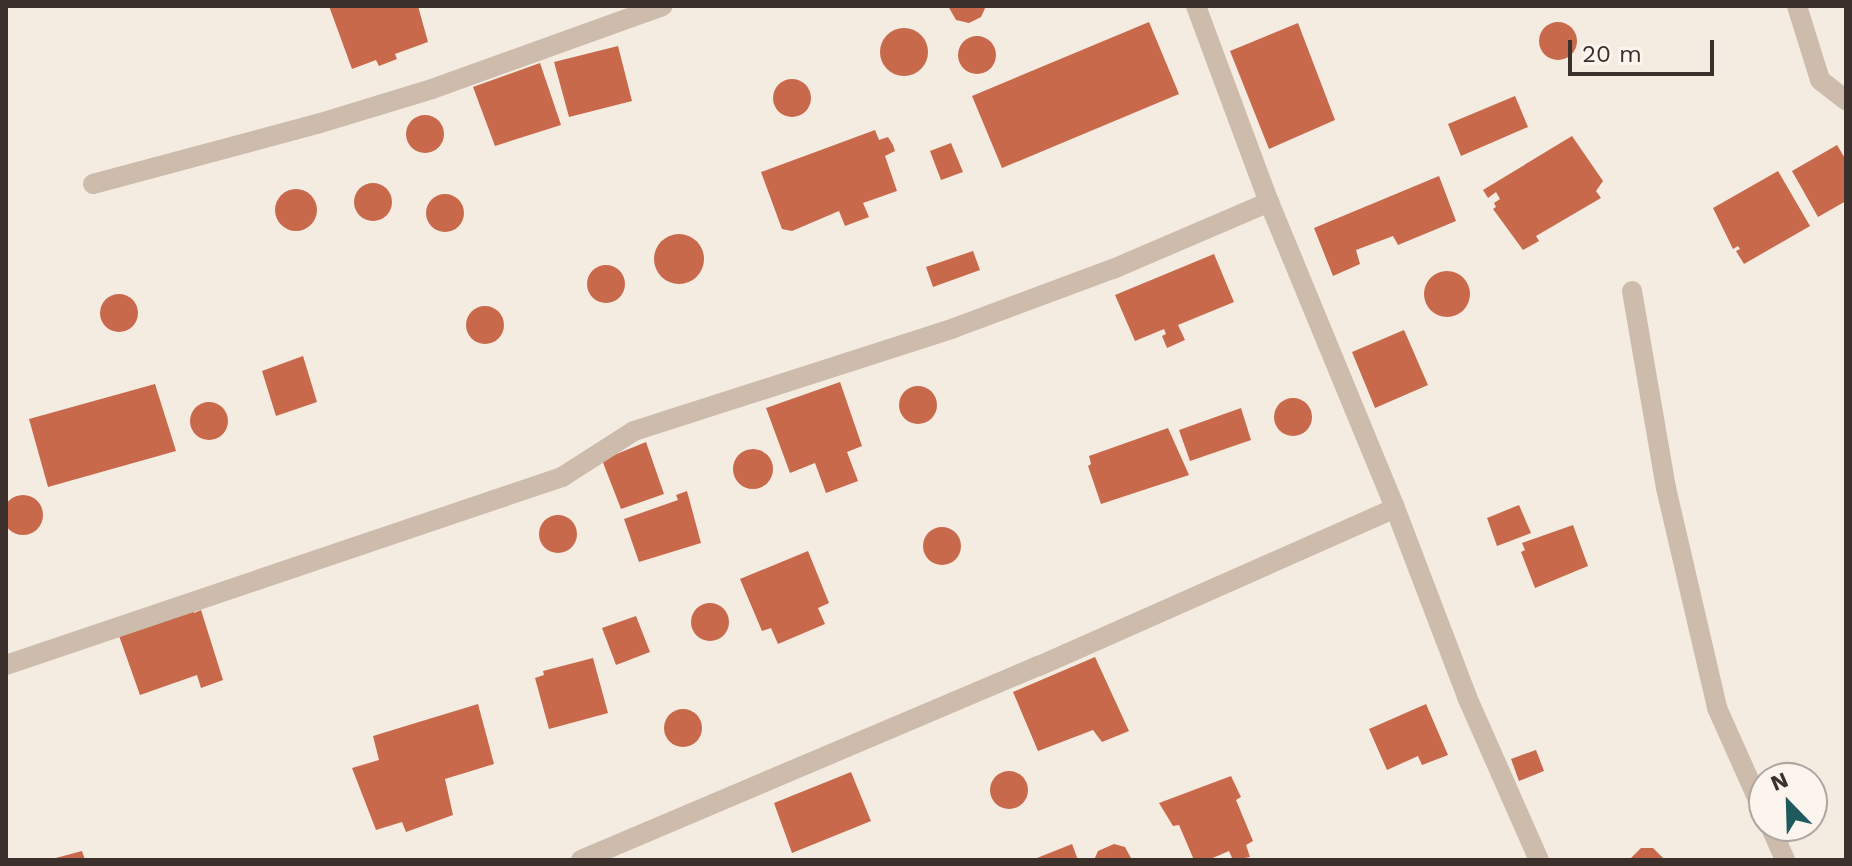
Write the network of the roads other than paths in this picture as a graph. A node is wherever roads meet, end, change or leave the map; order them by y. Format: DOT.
graph roads {
  1 [pos="663,6"];
  2 [pos="1196,6"];
  3 [pos="1797,6"];
  4 [pos="1846,100"];
  5 [pos="93,184"];
  6 [pos="1269,202"];
  7 [pos="1632,291"];
  8 [pos="1395,508"];
  9 [pos="6,665"];
  10 [pos="1748,777"];
  11 [pos="581,860"];
  12 [pos="1539,860"];
  1 -- 5 [label="street"];
  2 -- 6 [label="street"];
  3 -- 4 [label="street"];
  6 -- 8 [label="street"];
  6 -- 9 [label="street"];
  7 -- 10 [label="street"];
  8 -- 11 [label="street"];
  8 -- 12 [label="street"];
}
